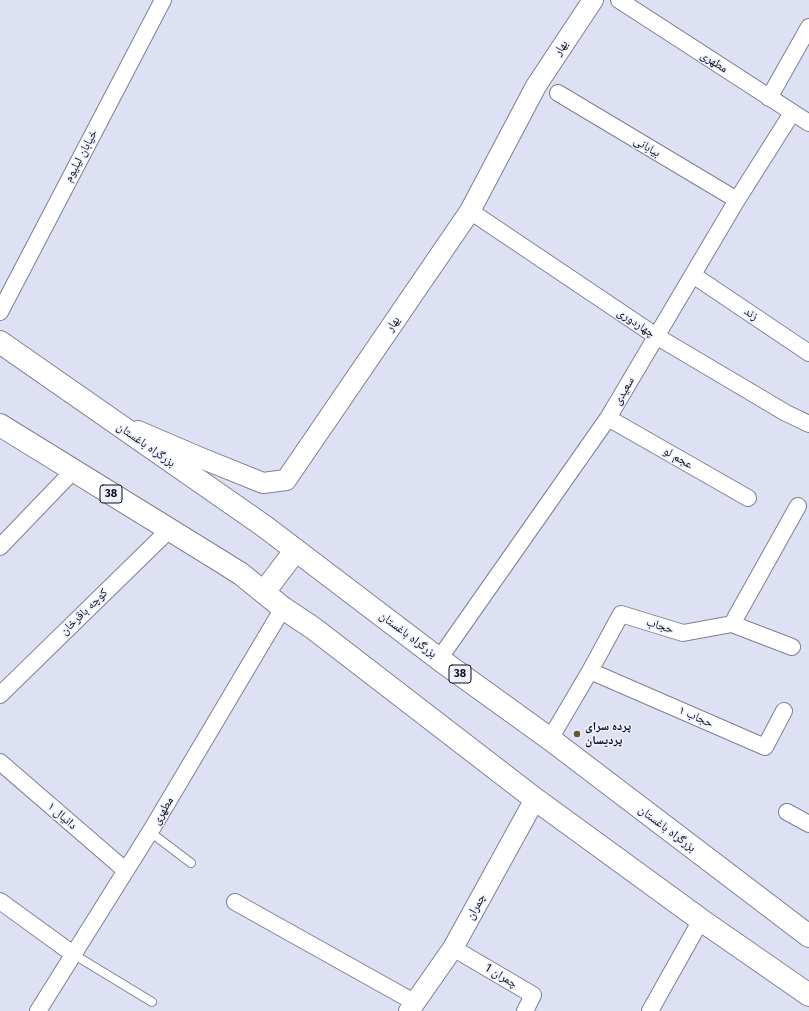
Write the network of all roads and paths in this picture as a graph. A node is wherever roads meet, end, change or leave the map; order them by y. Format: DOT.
graph roads {
  1 [pos="163,0"];
  2 [pos="593,0"];
  3 [pos="619,0"];
  4 [pos="809,27"];
  5 [pos="558,93"];
  6 [pos="769,98"];
  7 [pos="792,113"];
  8 [pos="809,123"];
  9 [pos="737,200"];
  10 [pos="470,211"];
  11 [pos="693,275"];
  12 [pos="0,312"];
  13 [pos="656,336"];
  14 [pos="0,342"];
  15 [pos="809,354"];
  16 [pos="106,418"];
  17 [pos="608,418"];
  18 [pos="809,424"];
  19 [pos="0,425"];
  20 [pos="74,471"];
  21 [pos="748,498"];
  22 [pos="798,506"];
  23 [pos="169,530"];
  24 [pos="0,547"];
  25 [pos="295,551"];
  26 [pos="264,592"];
  27 [pos="283,608"];
  28 [pos="732,624"];
  29 [pos="792,647"];
  30 [pos="440,659"];
  31 [pos="590,671"];
  32 [pos="0,695"];
  33 [pos="784,712"];
  34 [pos="550,739"];
  35 [pos="0,762"];
  36 [pos="535,799"];
  37 [pos="787,812"];
  38 [pos="809,824"];
  39 [pos="150,832"];
  40 [pos="192,863"];
  41 [pos="125,870"];
  42 [pos="0,901"];
  43 [pos="235,902"];
  44 [pos="701,920"];
  45 [pos="809,936"];
  46 [pos="453,948"];
  47 [pos="73,954"];
  48 [pos="809,995"];
  49 [pos="152,1002"];
  50 [pos="411,1006"];
  51 [pos="38,1011"];
  52 [pos="525,1011"];
  53 [pos="650,1011"];
  1 -- 12 [label="street, خیابان لیلیوم"];
  2 -- 10 [label="street, بهار"];
  3 -- 6 [label="street, مطهری"];
  4 -- 6 [label="street"];
  5 -- 9 [label="street, بیابانی"];
  6 -- 7 [label="street, مطهری"];
  7 -- 8 [label="street, مطهری"];
  7 -- 9 [label="street, سعیدی"];
  9 -- 11 [label="street, سعیدی"];
  10 -- 13 [label="street, چهاردوری"];
  10 -- 16 [label="street, بهار"];
  11 -- 13 [label="street, سعیدی"];
  11 -- 15 [label="street, زند"];
  13 -- 17 [label="street, سعیدی"];
  13 -- 18 [label="street, چهاردوری"];
  14 -- 16 [label="highway, بزرگراه باغستان / 38"];
  16 -- 25 [label="highway, بزرگراه باغستان / 38"];
  17 -- 21 [label="street, عجم لو"];
  17 -- 30 [label="street, سعیدی"];
  19 -- 20 [label="highway, 38"];
  20 -- 23 [label="highway, 38"];
  20 -- 24 [label="street"];
  22 -- 28 [label="street"];
  23 -- 26 [label="highway, 38"];
  23 -- 32 [label="street, کوچه باقرخان"];
  25 -- 26 [label="highway"];
  25 -- 30 [label="highway, بزرگراه باغستان / 38"];
  26 -- 27 [label="highway, 38"];
  27 -- 36 [label="highway, 38"];
  27 -- 39 [label="street, مطهری"];
  28 -- 29 [label="street"];
  28 -- 31 [label="street, حجاب"];
  30 -- 34 [label="highway, بزرگراه باغستان / 38"];
  31 -- 33 [label="street, حجاب ۱"];
  31 -- 34 [label="street, حجاب"];
  34 -- 45 [label="highway, بزرگراه باغستان / 38"];
  35 -- 41 [label="street, دانیال ۱"];
  36 -- 44 [label="highway, 38"];
  36 -- 46 [label="street, چمران"];
  37 -- 38 [label="street"];
  39 -- 40 [label="lane"];
  39 -- 41 [label="street, مطهری"];
  41 -- 47 [label="street, مطهری"];
  42 -- 47 [label="street"];
  43 -- 50 [label="street"];
  44 -- 48 [label="highway, 38"];
  44 -- 53 [label="street"];
  46 -- 50 [label="street, چمران"];
  46 -- 52 [label="street, چمران 1"];
  47 -- 49 [label="lane"];
  47 -- 51 [label="street, مطهری"];
}
